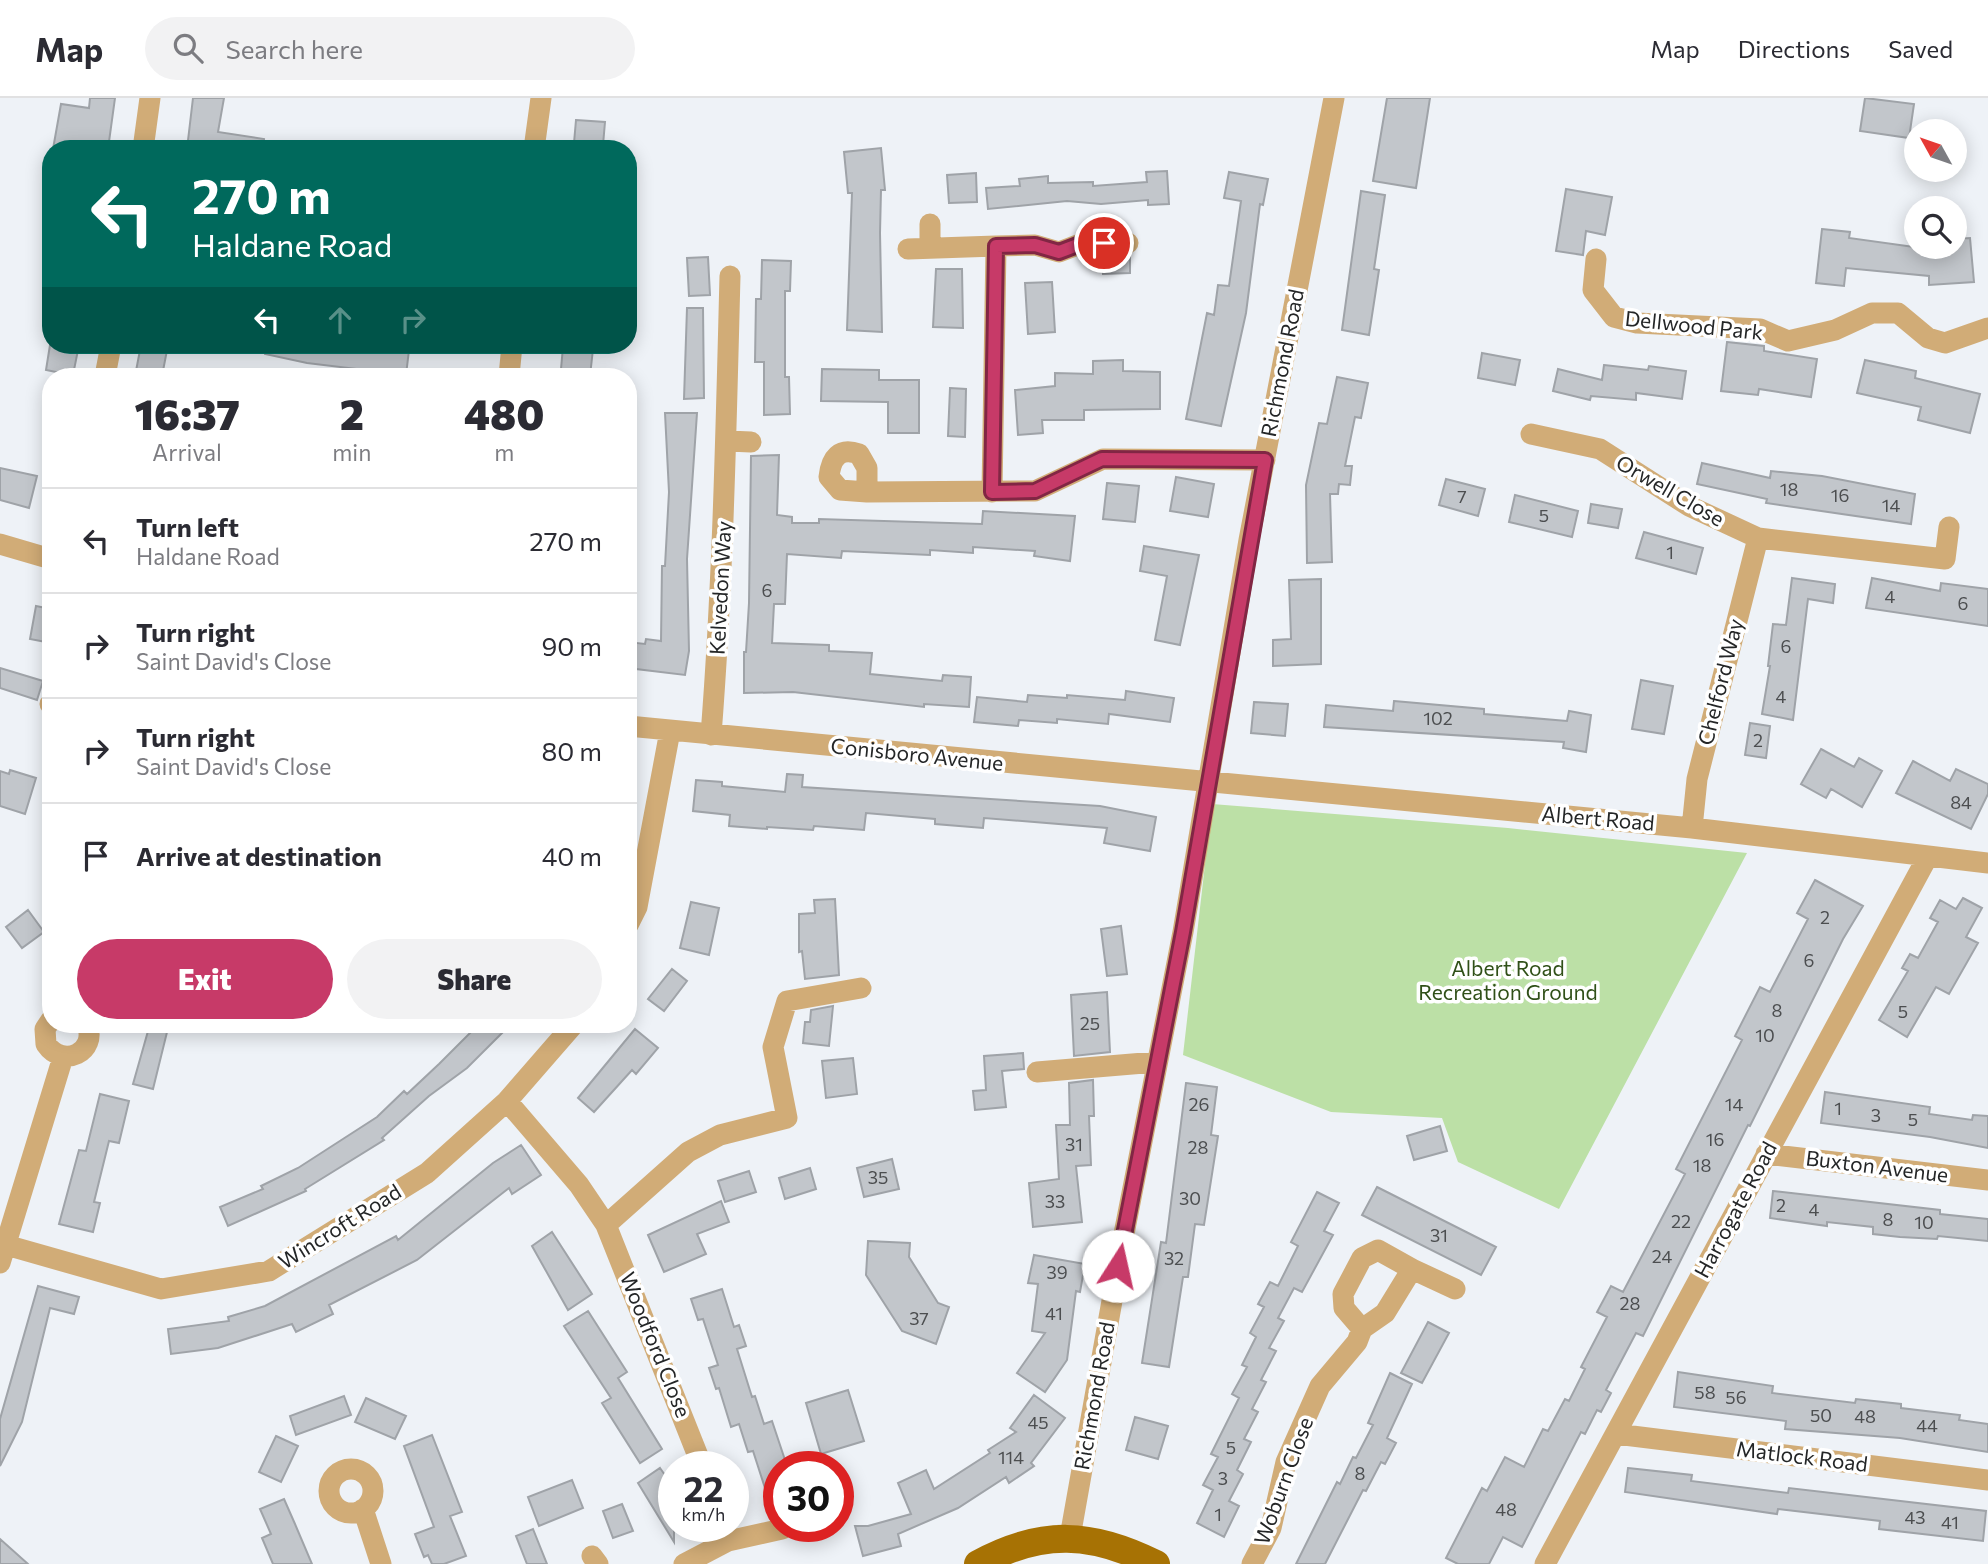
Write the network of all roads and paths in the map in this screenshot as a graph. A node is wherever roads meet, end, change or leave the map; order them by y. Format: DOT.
graph roads {
  1 [pos="150,98"];
  2 [pos="541,98"];
  3 [pos="1334,98"];
  4 [pos="144,140"];
  5 [pos="535,140"];
  6 [pos="930,224"];
  7 [pos="1128,243"];
  8 [pos="996,246"];
  9 [pos="908,248"];
  10 [pos="930,248"];
  11 [pos="1597,259"];
  12 [pos="730,276"];
  13 [pos="1988,328"];
  14 [pos="1531,434"];
  15 [pos="728,441"];
  16 [pos="751,442"];
  17 [pos="1265,460"];
  18 [pos="867,492"];
  19 [pos="992,492"];
  20 [pos="1949,527"];
  21 [pos="1758,538"];
  22 [pos="0,544"];
  23 [pos="42,556"];
  24 [pos="637,727"];
  25 [pos="670,731"];
  26 [pos="711,735"];
  27 [pos="1206,783"];
  28 [pos="1692,828"];
  29 [pos="1928,856"];
  30 [pos="1988,863"];
  31 [pos="637,907"];
  32 [pos="861,988"];
  33 [pos="46,1033"];
  34 [pos="87,1033"];
  35 [pos="566,1033"];
  36 [pos="63,1057"];
  37 [pos="1156,1062"];
  38 [pos="1037,1072"];
  39 [pos="507,1101"];
  40 [pos="1766,1154"];
  41 [pos="1988,1180"];
  42 [pos="606,1225"];
  43 [pos="3,1254"];
  44 [pos="1412,1269"];
  45 [pos="1455,1289"];
  46 [pos="1362,1329"];
  47 [pos="1616,1434"];
  48 [pos="696,1451"];
  49 [pos="1988,1480"];
  50 [pos="363,1509"];
  51 [pos="1070,1537"];
  52 [pos="714,1542"];
  53 [pos="381,1564"];
  54 [pos="684,1564"];
  55 [pos="978,1564"];
  56 [pos="1156,1564"];
  57 [pos="1252,1564"];
  58 [pos="1545,1564"];
  1 -- 4 [label="street"];
  2 -- 5 [label="street"];
  3 -- 17 [label="street, Richmond Road"];
  6 -- 10 [label="street"];
  7 -- 8 [label="street"];
  8 -- 10 [label="street"];
  8 -- 19 [label="street"];
  9 -- 10 [label="street"];
  11 -- 13 [label="street, Dellwood Park"];
  12 -- 15 [label="street, Kelvedon Way"];
  14 -- 21 [label="street, Orwell Close"];
  15 -- 16 [label="street"];
  15 -- 26 [label="street, Kelvedon Way"];
  17 -- 19 [label="street"];
  17 -- 27 [label="street, Richmond Road"];
  18 -- 19 [label="street"];
  20 -- 21 [label="street, Orwell Close"];
  21 -- 28 [label="street, Chelford Way"];
  22 -- 23 [label="street"];
  24 -- 25 [label="street, Conisboro Avenue"];
  25 -- 26 [label="street, Conisboro Avenue"];
  25 -- 31 [label="street"];
  26 -- 27 [label="street, Conisboro Avenue"];
  27 -- 28 [label="street, Albert Road"];
  27 -- 37 [label="street, Richmond Road"];
  28 -- 29 [label="street, Albert Road"];
  29 -- 30 [label="street, Albert Road"];
  29 -- 40 [label="street, Harrogate Road"];
  32 -- 42 [label="street"];
  33 -- 36 [label="street"];
  34 -- 36 [label="street"];
  35 -- 39 [label="street, Wincroft Road"];
  36 -- 43 [label="street"];
  37 -- 38 [label="street"];
  37 -- 51 [label="street, Richmond Road"];
  39 -- 42 [label="street, Woodford Close"];
  39 -- 43 [label="street, Wincroft Road"];
  40 -- 41 [label="street, Buxton Avenue"];
  40 -- 47 [label="street, Harrogate Road"];
  42 -- 48 [label="street, Woodford Close"];
  44 -- 45 [label="street"];
  44 -- 46 [label="street, Woburn Close"];
  44 -- 46 [label="street"];
  46 -- 57 [label="street, Woburn Close"];
  47 -- 49 [label="street, Matlock Road"];
  47 -- 58 [label="street, Harrogate Road"];
  50 -- 53 [label="street"];
  51 -- 55 [label="main road"];
  51 -- 56 [label="main road"];
  52 -- 54 [label="street"];
}
